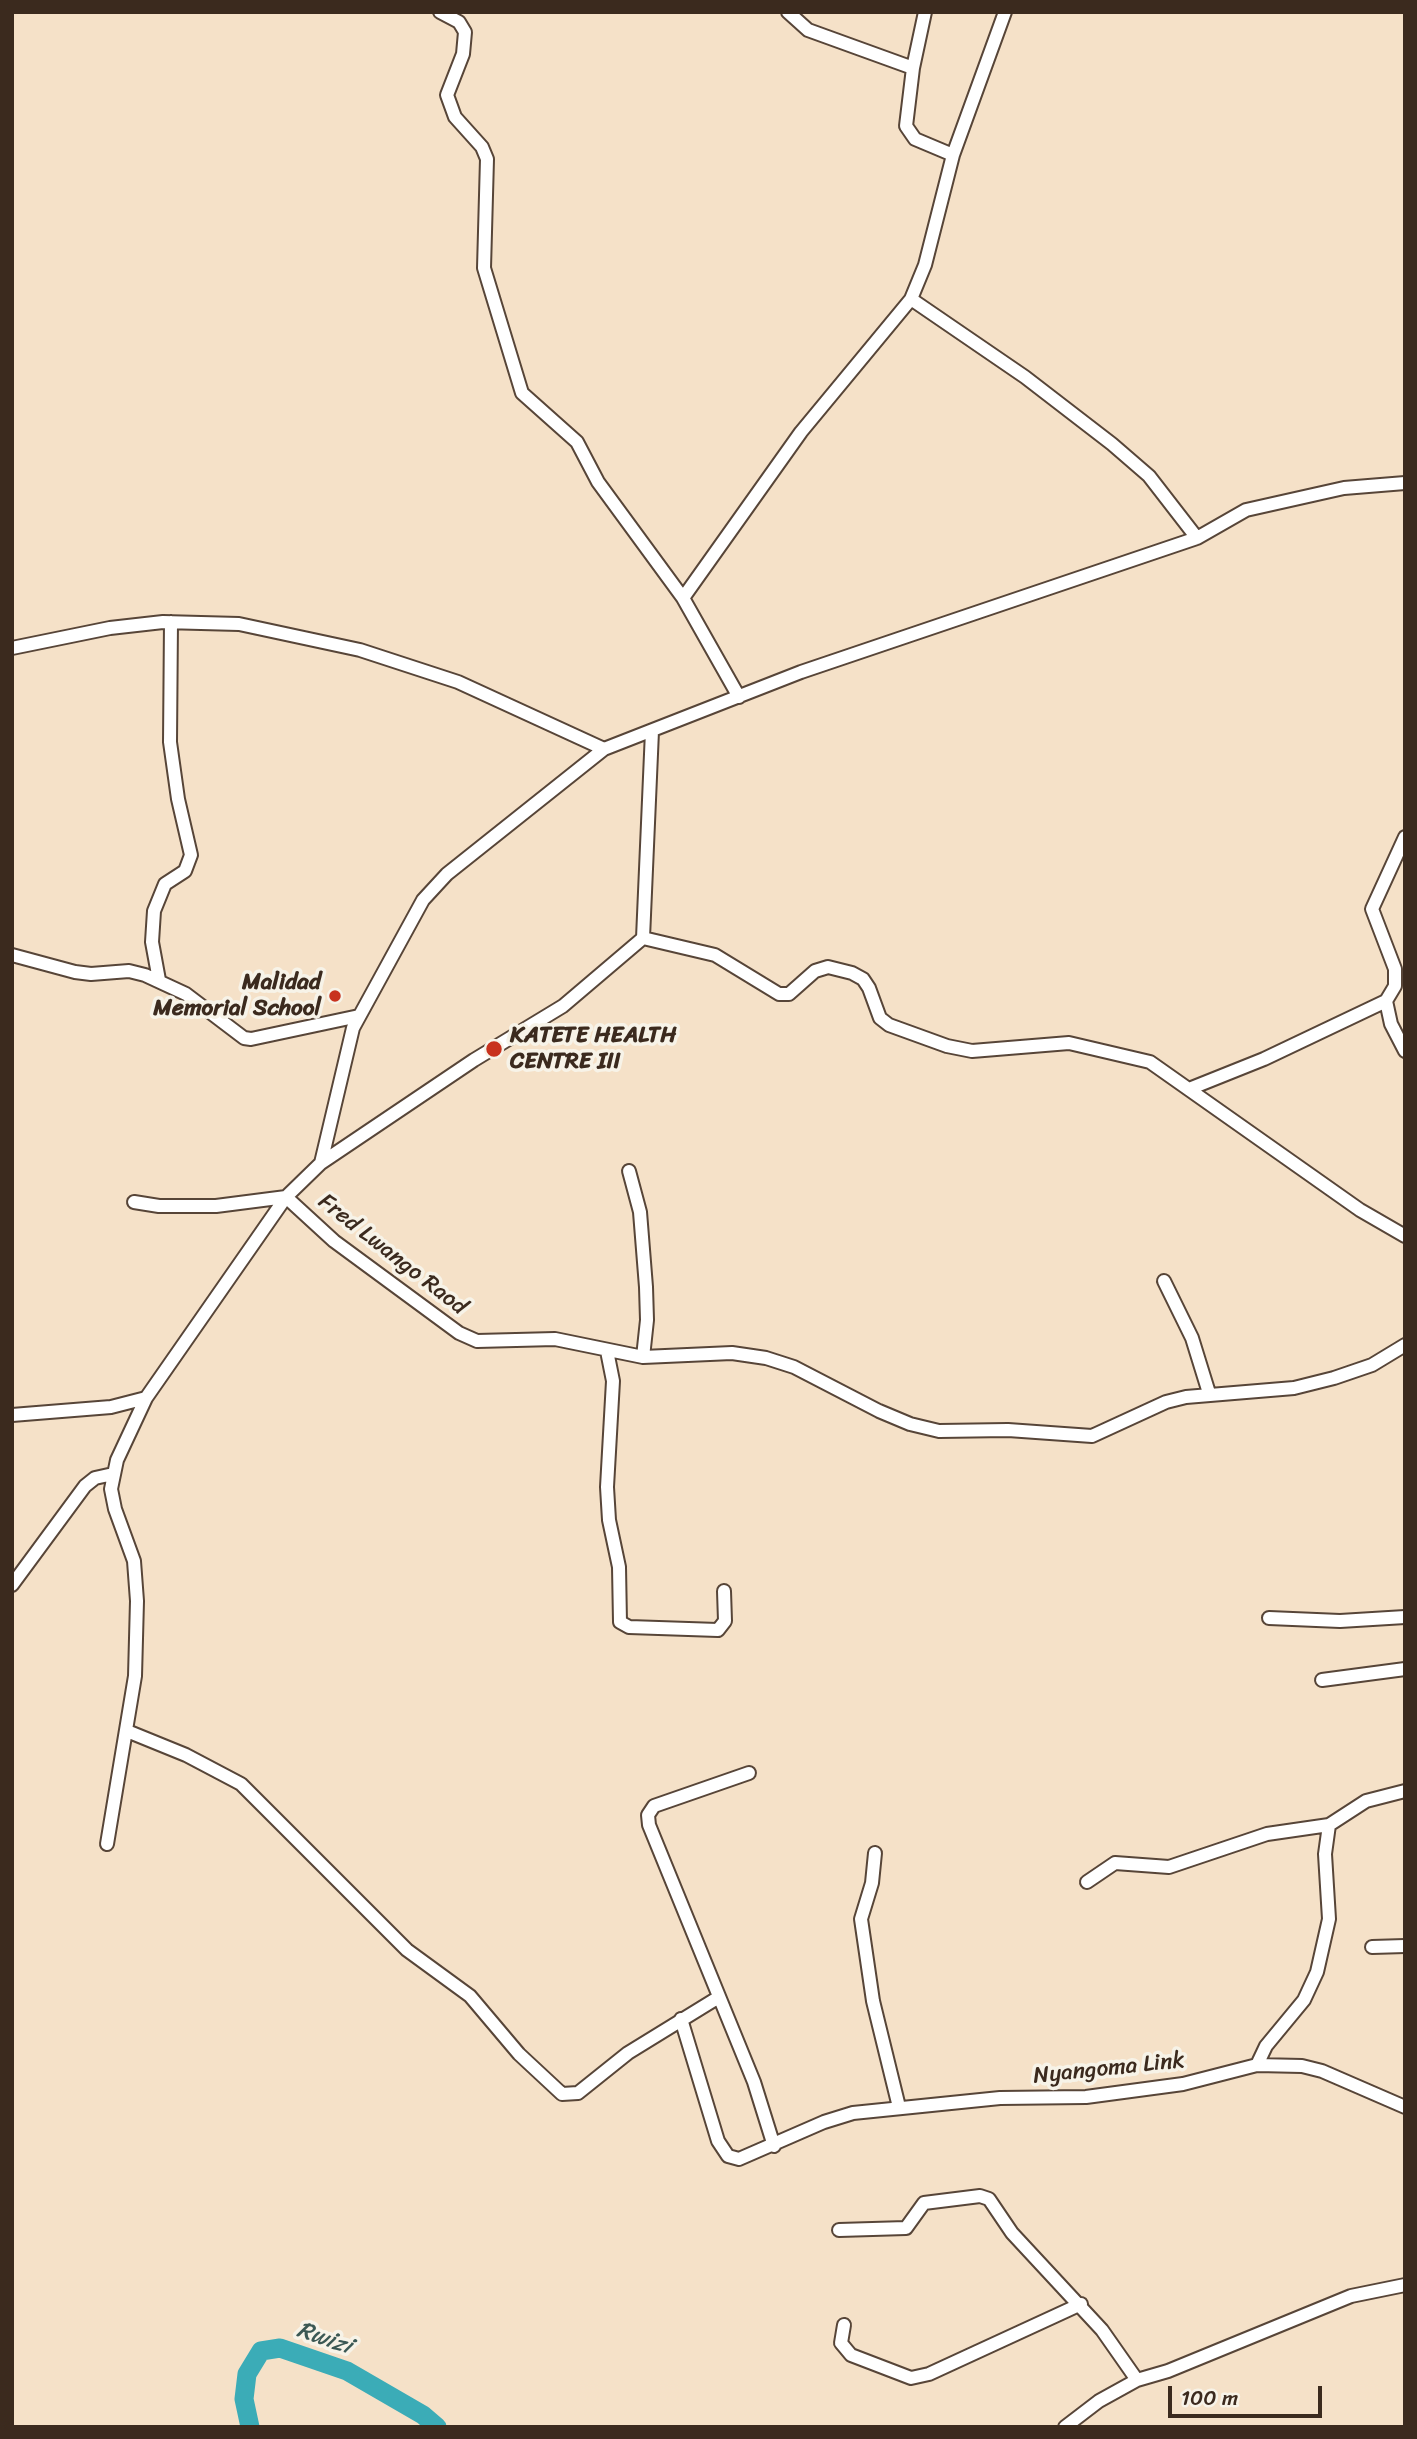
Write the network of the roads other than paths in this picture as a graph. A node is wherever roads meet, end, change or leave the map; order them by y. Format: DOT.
graph roads {
  1 [pos="440,12"];
  2 [pos="788,12"];
  3 [pos="925,12"];
  4 [pos="1005,12"];
  5 [pos="913,68"];
  6 [pos="953,155"];
  7 [pos="911,299"];
  8 [pos="1405,483"];
  9 [pos="1197,538"];
  10 [pos="683,598"];
  11 [pos="171,622"];
  12 [pos="12,648"];
  13 [pos="739,696"];
  14 [pos="652,731"];
  15 [pos="604,749"];
  16 [pos="1405,837"];
  17 [pos="643,938"];
  18 [pos="12,955"];
  19 [pos="159,980"];
  20 [pos="1386,1002"];
  21 [pos="359,1016"];
  22 [pos="1405,1051"];
  23 [pos="1189,1089"];
  24 [pos="321,1163"];
  25 [pos="629,1171"];
  26 [pos="286,1197"];
  27 [pos="134,1202"];
  28 [pos="1405,1236"];
  29 [pos="1164,1280"];
  30 [pos="1405,1345"];
  31 [pos="607,1351"];
  32 [pos="643,1357"];
  33 [pos="1209,1393"];
  34 [pos="146,1398"];
  35 [pos="12,1415"];
  36 [pos="113,1474"];
  37 [pos="12,1585"];
  38 [pos="724,1591"];
  39 [pos="1405,1616"];
  40 [pos="1269,1618"];
  41 [pos="1405,1669"];
  42 [pos="1322,1680"];
  43 [pos="127,1731"];
  44 [pos="749,1773"];
  45 [pos="1405,1791"];
  46 [pos="1329,1825"];
  47 [pos="107,1844"];
  48 [pos="875,1853"];
  49 [pos="1087,1882"];
  50 [pos="1405,1946"];
  51 [pos="1372,1947"];
  52 [pos="719,1997"];
  53 [pos="681,2019"];
  54 [pos="1257,2065"];
  55 [pos="899,2107"];
  56 [pos="1405,2107"];
  57 [pos="774,2146"];
  58 [pos="839,2230"];
  59 [pos="1405,2285"];
  60 [pos="1081,2304"];
  61 [pos="844,2325"];
  62 [pos="1137,2380"];
  63 [pos="1065,2427"];
  1 -- 10 [label="street"];
  2 -- 5 [label="street"];
  3 -- 5 [label="street"];
  4 -- 6 [label="street"];
  5 -- 6 [label="street"];
  6 -- 7 [label="street"];
  7 -- 9 [label="street"];
  7 -- 10 [label="street"];
  8 -- 9 [label="street"];
  9 -- 13 [label="street"];
  10 -- 13 [label="street"];
  11 -- 12 [label="street"];
  11 -- 15 [label="street"];
  11 -- 19 [label="street"];
  13 -- 14 [label="street"];
  14 -- 15 [label="street"];
  14 -- 17 [label="street"];
  15 -- 21 [label="street"];
  16 -- 20 [label="street"];
  17 -- 23 [label="street"];
  17 -- 24 [label="street"];
  18 -- 19 [label="street"];
  19 -- 21 [label="street"];
  20 -- 22 [label="street"];
  20 -- 23 [label="street"];
  21 -- 24 [label="street"];
  23 -- 28 [label="street"];
  24 -- 26 [label="street"];
  25 -- 32 [label="street"];
  26 -- 27 [label="street"];
  26 -- 31 [label="street, Fred Lwango Raod"];
  26 -- 34 [label="street"];
  29 -- 33 [label="street"];
  30 -- 33 [label="street, Fred Lwango Raod"];
  31 -- 32 [label="street, Fred Lwango Raod"];
  31 -- 38 [label="street"];
  32 -- 33 [label="street, Fred Lwango Raod"];
  34 -- 35 [label="street"];
  34 -- 36 [label="street"];
  36 -- 37 [label="street"];
  36 -- 43 [label="street"];
  39 -- 40 [label="street"];
  41 -- 42 [label="street"];
  43 -- 47 [label="street"];
  43 -- 53 [label="street"];
  44 -- 52 [label="street"];
  45 -- 46 [label="street"];
  46 -- 49 [label="street"];
  46 -- 54 [label="street"];
  48 -- 55 [label="street"];
  50 -- 51 [label="street"];
  52 -- 53 [label="street"];
  52 -- 57 [label="street"];
  53 -- 57 [label="street, Nyangoma Link"];
  54 -- 55 [label="street, Nyangoma Link"];
  54 -- 56 [label="street, Nyangoma Link"];
  55 -- 57 [label="street, Nyangoma Link"];
  58 -- 60 [label="street"];
  59 -- 62 [label="street"];
  60 -- 61 [label="street"];
  60 -- 62 [label="street"];
  62 -- 63 [label="street"];
}
